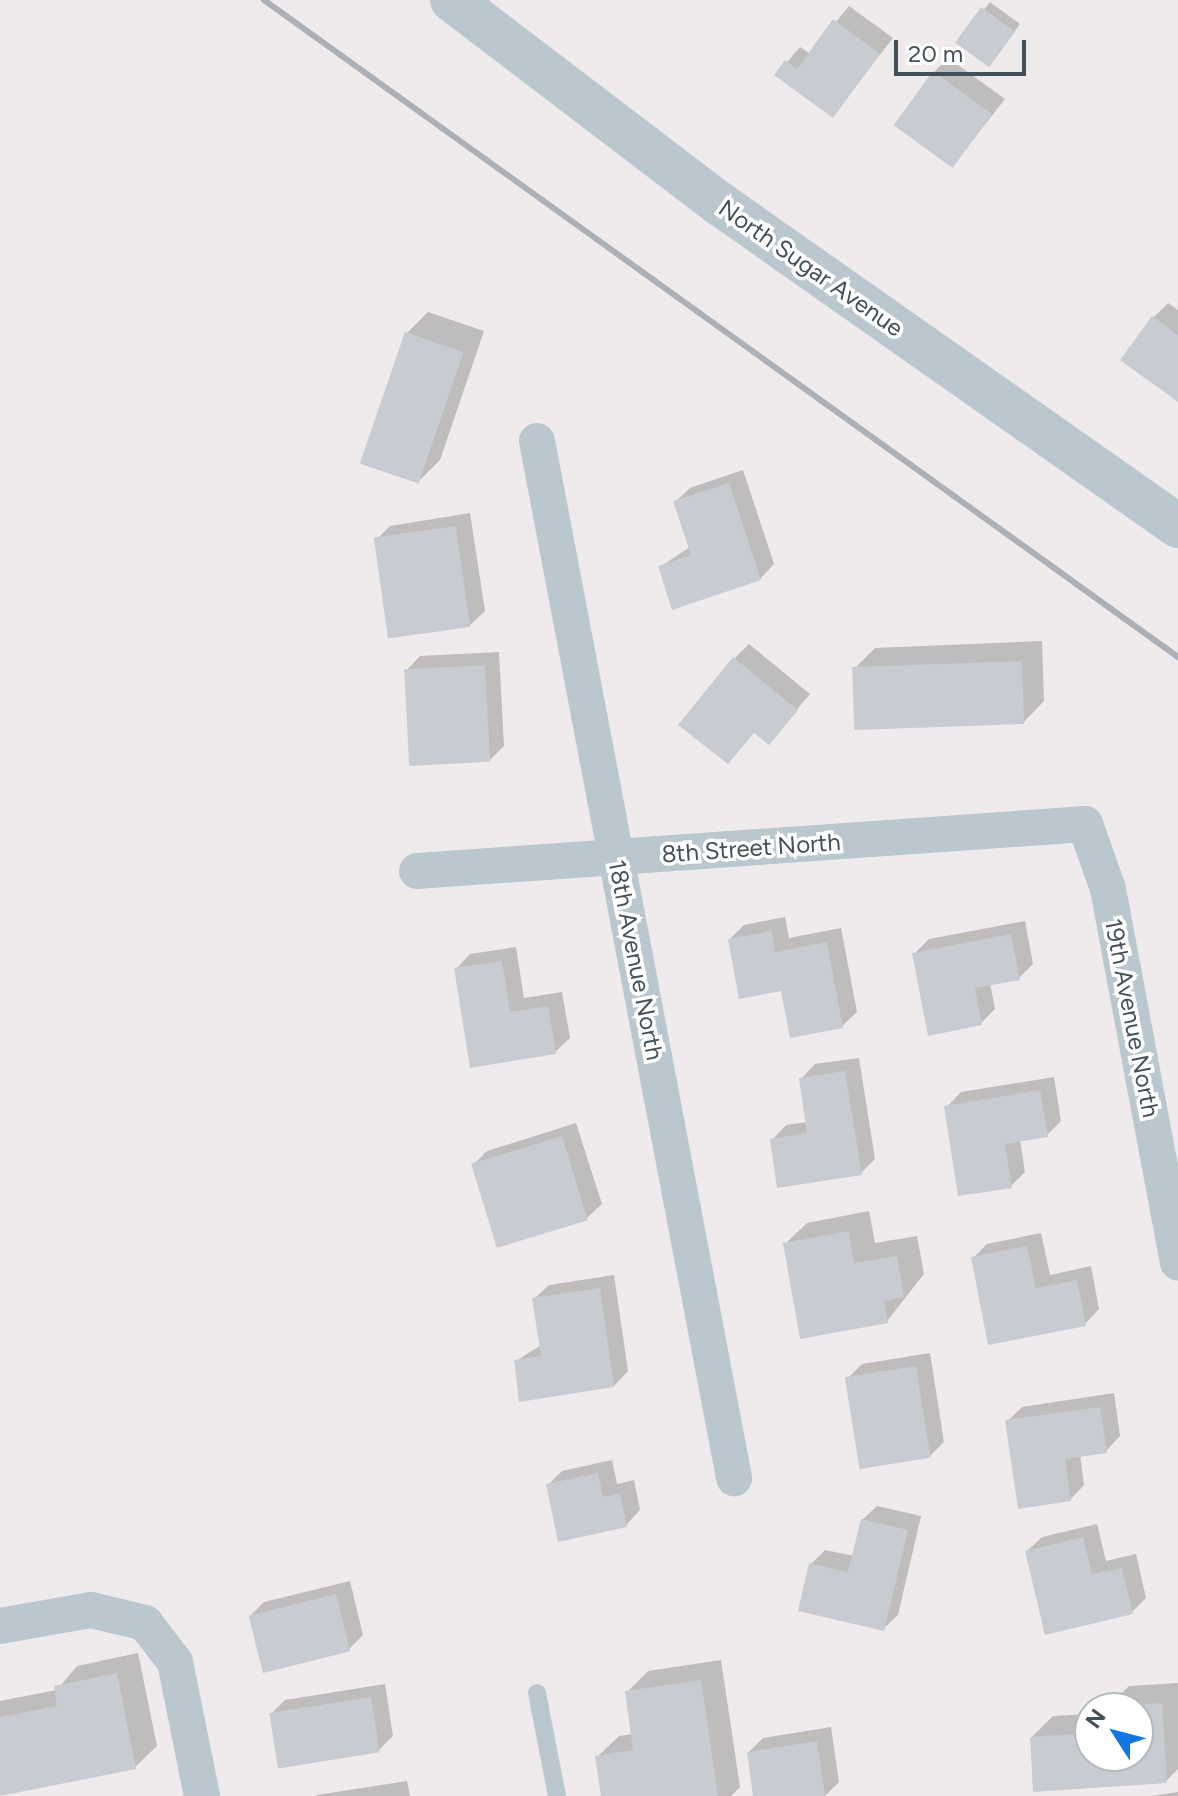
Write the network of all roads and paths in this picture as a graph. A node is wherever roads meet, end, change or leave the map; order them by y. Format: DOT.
graph roads {
  1 [pos="462,4"];
  2 [pos="537,441"];
  3 [pos="1178,526"];
  4 [pos="1085,824"];
  5 [pos="616,858"];
  6 [pos="417,871"];
  7 [pos="1178,1263"];
  8 [pos="734,1478"];
  9 [pos="0,1626"];
  10 [pos="537,1693"];
  11 [pos="202,1796"];
  12 [pos="557,1796"];
  1 -- 3 [label="street, North Sugar Avenue"];
  2 -- 5 [label="street, 18th Avenue North"];
  4 -- 5 [label="street, 8th Street North"];
  4 -- 7 [label="street, 19th Avenue North"];
  5 -- 6 [label="street, 8th Street North"];
  5 -- 8 [label="street, 18th Avenue North"];
  9 -- 11 [label="street"];
  10 -- 12 [label="lane"];
}
